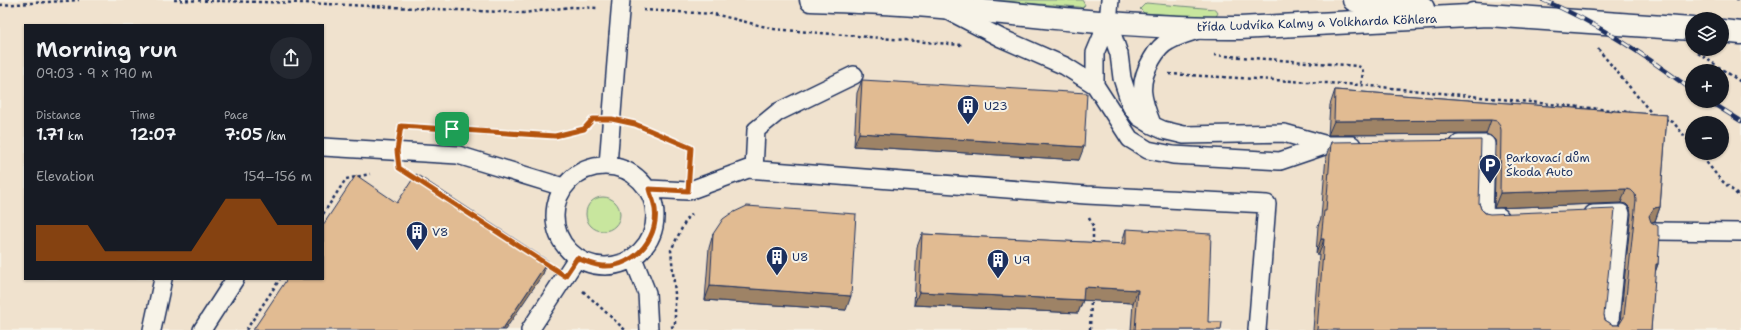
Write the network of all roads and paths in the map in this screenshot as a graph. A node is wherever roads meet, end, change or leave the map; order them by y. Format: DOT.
graph roads {
  1 [pos="79,0"];
  2 [pos="174,0"];
  3 [pos="621,0"];
  4 [pos="811,0"];
  5 [pos="1110,0"];
  6 [pos="1354,0"];
  7 [pos="1735,0"];
  8 [pos="1741,0"];
  9 [pos="0,5"];
  10 [pos="940,7"];
  11 [pos="603,8"];
  12 [pos="643,10"];
  13 [pos="1487,15"];
  14 [pos="1584,21"];
  15 [pos="1108,22"];
  16 [pos="1201,28"];
  17 [pos="1685,28"];
  18 [pos="1729,32"];
  19 [pos="1741,33"];
  20 [pos="965,45"];
  21 [pos="1208,55"];
  22 [pos="1702,56"];
  23 [pos="1149,64"];
  24 [pos="854,75"];
  25 [pos="1741,82"];
  26 [pos="1095,85"];
  27 [pos="1361,85"];
  28 [pos="1638,113"];
  29 [pos="1645,114"];
  30 [pos="1653,115"];
  31 [pos="612,119"];
  32 [pos="1152,124"];
  33 [pos="1685,137"];
  34 [pos="1446,144"];
  35 [pos="1327,145"];
  36 [pos="1366,145"];
  37 [pos="324,146"];
  38 [pos="397,151"];
  39 [pos="1705,160"];
  40 [pos="608,165"];
  41 [pos="754,170"];
  42 [pos="376,173"];
  43 [pos="563,187"];
  44 [pos="649,189"];
  45 [pos="688,191"];
  46 [pos="1741,198"];
  47 [pos="324,212"];
  48 [pos="695,213"];
  49 [pos="1575,215"];
  50 [pos="688,216"];
  51 [pos="1088,216"];
  52 [pos="1514,217"];
  53 [pos="1654,231"];
  54 [pos="1741,232"];
  55 [pos="1093,248"];
  56 [pos="577,258"];
  57 [pos="632,258"];
  58 [pos="565,276"];
  59 [pos="163,280"];
  60 [pos="234,280"];
  61 [pos="279,280"];
  62 [pos="1091,293"];
  63 [pos="669,328"];
  64 [pos="152,330"];
  65 [pos="202,330"];
  66 [pos="246,330"];
  67 [pos="530,330"];
  68 [pos="625,330"];
  69 [pos="649,330"];
  70 [pos="1090,330"];
  71 [pos="1257,330"];
  72 [pos="1609,330"];
  1 -- 9 [label="path"];
  2 -- 11 [label="path"];
  3 -- 31 [label="lane, bridge"];
  4 -- 10 [label="street, třída Ludvíka Kalmy a Volkharda Köhlera"];
  5 -- 15 [label="lane"];
  6 -- 13 [label="street, třída Ludvíka Kalmy a Volkharda Köhlera"];
  7 -- 8 [label="path"];
  10 -- 15 [label="street, třída Ludvíka Kalmy a Volkharda Köhlera"];
  10 -- 26 [label="lane"];
  12 -- 20 [label="path"];
  13 -- 14 [label="street, třída Ludvíka Kalmy a Volkharda Köhlera"];
  13 -- 16 [label="street, třída Ludvíka Kalmy a Volkharda Köhlera"];
  14 -- 17 [label="street, třída Ludvíka Kalmy a Volkharda Köhlera"];
  14 -- 30 [label="path"];
  15 -- 16 [label="street, třída Ludvíka Kalmy a Volkharda Köhlera"];
  15 -- 26 [label="lane"];
  15 -- 32 [label="lane"];
  16 -- 23 [label="lane"];
  18 -- 19 [label="street"];
  21 -- 27 [label="path"];
  22 -- 25 [label="path"];
  23 -- 27 [label="path"];
  23 -- 32 [label="lane"];
  24 -- 41 [label="lane"];
  26 -- 35 [label="lane"];
  27 -- 28 [label="path"];
  29 -- 30 [label="path"];
  30 -- 33 [label="path"];
  31 -- 38 [label="path"];
  31 -- 40 [label="lane"];
  31 -- 45 [label="path"];
  32 -- 35 [label="lane"];
  34 -- 52 [label="lane"];
  35 -- 36 [label="lane"];
  37 -- 38 [label="lane"];
  38 -- 43 [label="lane"];
  39 -- 46 [label="path"];
  40 -- 43 [label="lane"];
  40 -- 44 [label="lane"];
  41 -- 45 [label="lane"];
  41 -- 71 [label="lane"];
  42 -- 47 [label="path"];
  43 -- 56 [label="lane"];
  44 -- 45 [label="lane"];
  44 -- 57 [label="lane"];
  45 -- 50 [label="path"];
  48 -- 50 [label="path"];
  49 -- 72 [label="lane"];
  50 -- 63 [label="path"];
  51 -- 55 [label="path"];
  53 -- 54 [label="lane"];
  56 -- 57 [label="lane"];
  56 -- 58 [label="lane"];
  57 -- 69 [label="lane"];
  58 -- 67 [label="lane"];
  58 -- 68 [label="path"];
  59 -- 64 [label="lane"];
  60 -- 65 [label="lane"];
  61 -- 66 [label="path"];
  62 -- 70 [label="path"];
}
